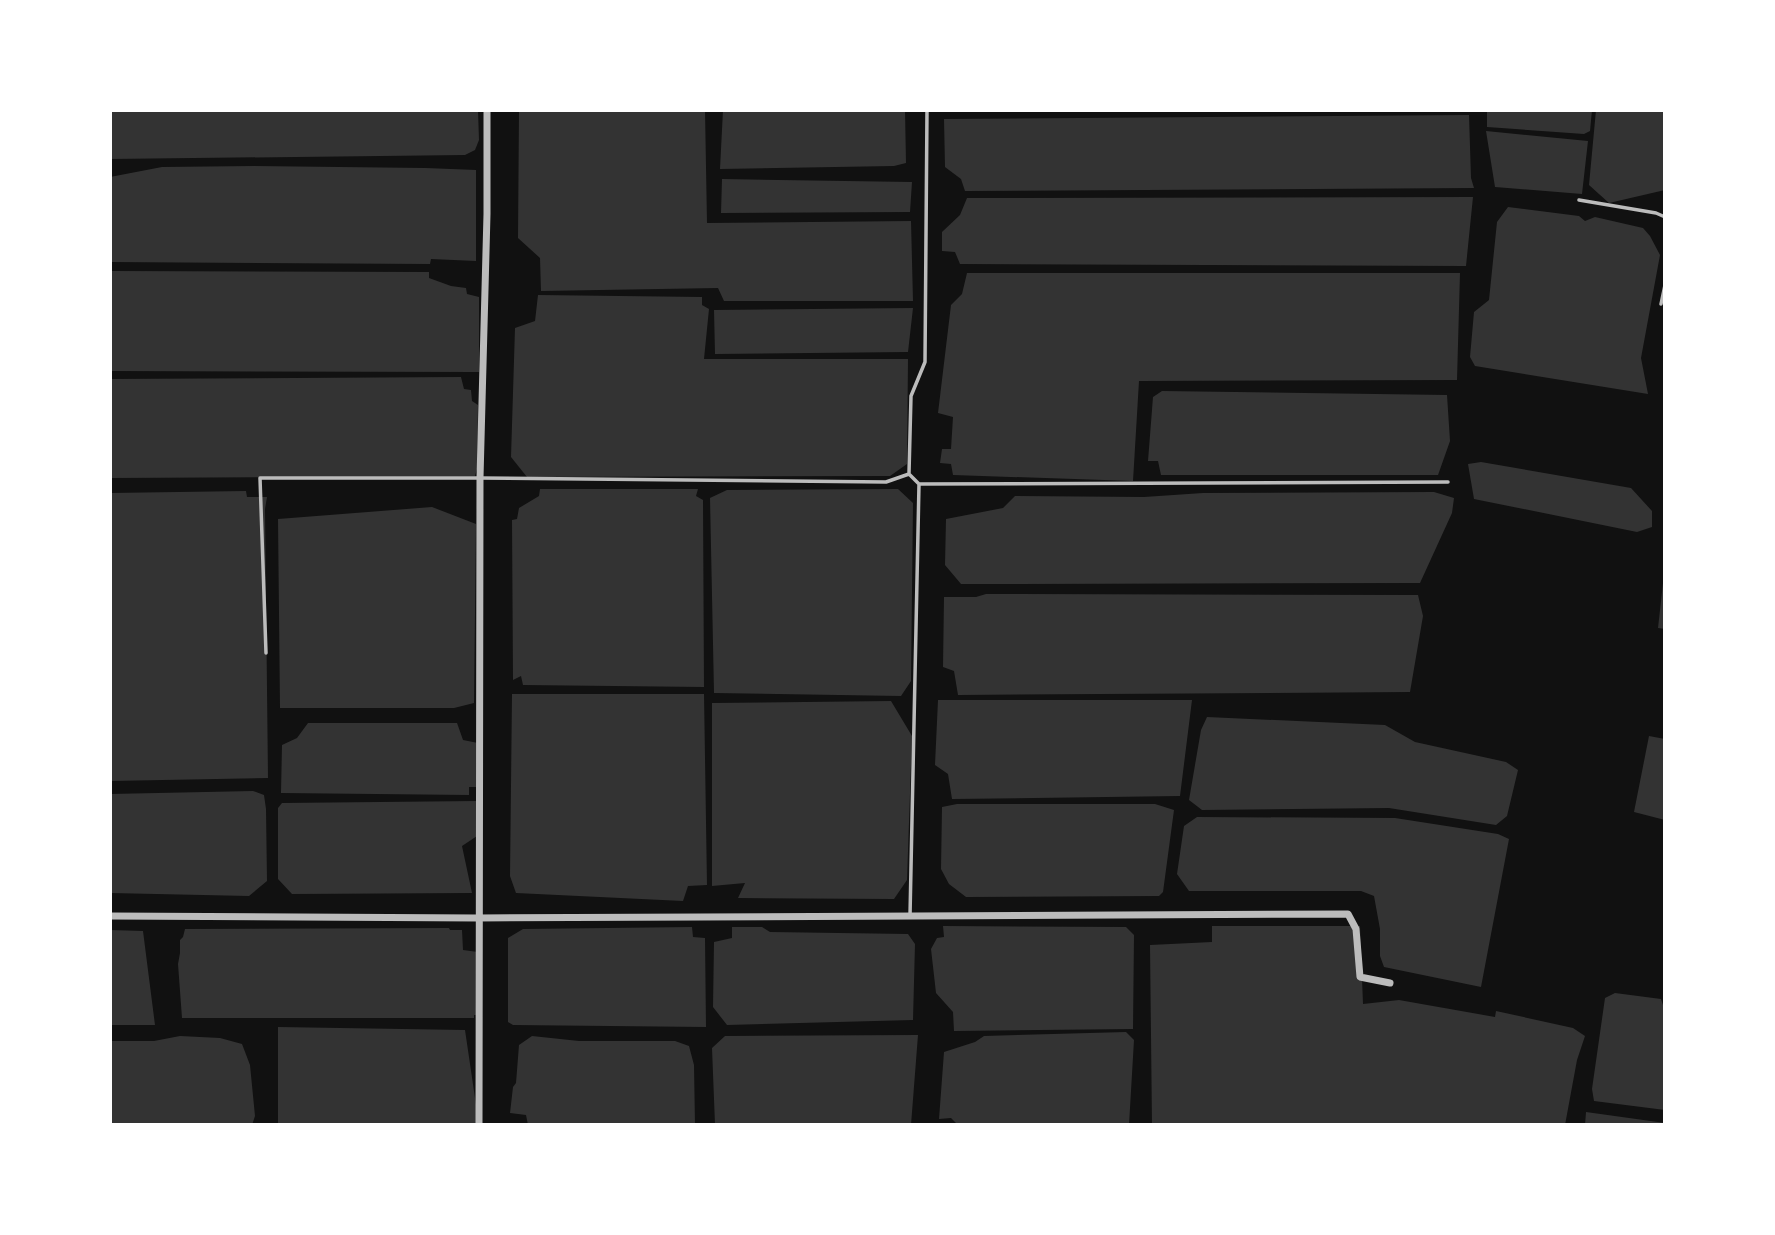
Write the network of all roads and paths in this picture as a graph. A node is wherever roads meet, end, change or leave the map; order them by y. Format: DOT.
graph roads {
  1 [pos="486,110"];
  2 [pos="927,110"];
  3 [pos="1580,200"];
  4 [pos="1665,217"];
  5 [pos="1665,285"];
  6 [pos="1661,304"];
  7 [pos="909,474"];
  8 [pos="480,478"];
  9 [pos="1448,482"];
  10 [pos="919,484"];
  11 [pos="265,653"];
  12 [pos="110,916"];
  13 [pos="910,917"];
  14 [pos="478,918"];
  15 [pos="1390,983"];
  16 [pos="479,1125"];
  1 -- 8 [label="street"];
  2 -- 7 [label="lane"];
  3 -- 4 [label="lane"];
  5 -- 6 [label="lane"];
  7 -- 8 [label="lane"];
  7 -- 10 [label="lane"];
  8 -- 11 [label="lane"];
  8 -- 14 [label="street"];
  9 -- 10 [label="lane"];
  10 -- 13 [label="lane"];
  12 -- 14 [label="street"];
  13 -- 14 [label="street"];
  13 -- 15 [label="street"];
  14 -- 16 [label="street"];
}
